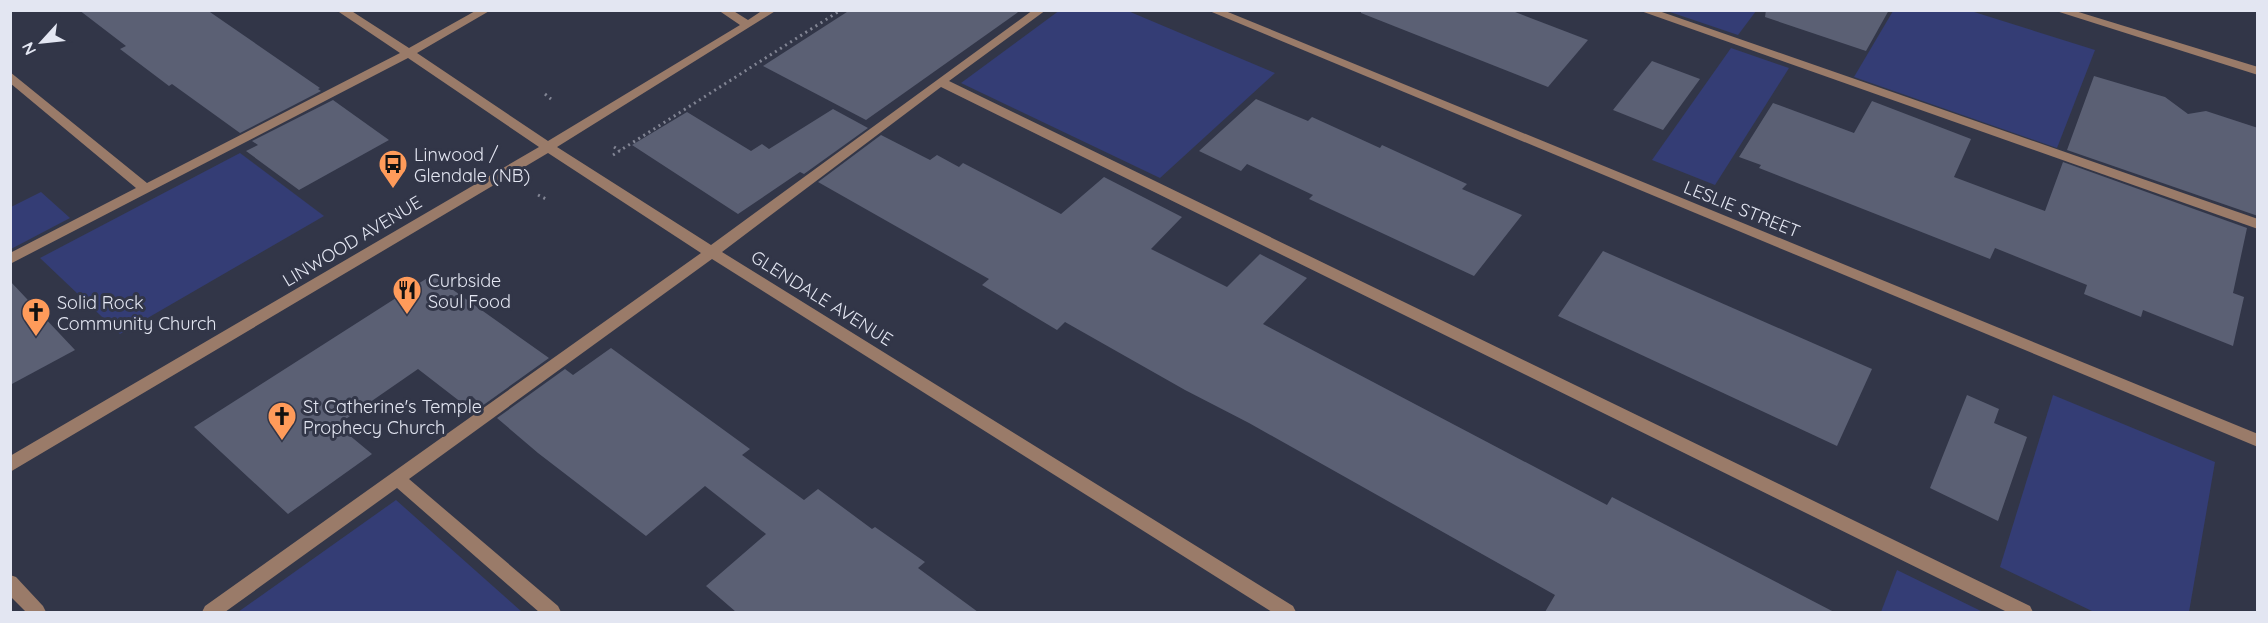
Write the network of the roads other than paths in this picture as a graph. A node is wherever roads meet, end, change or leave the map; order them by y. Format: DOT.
graph roads {
  1 [pos="341,10"];
  2 [pos="486,10"];
  3 [pos="723,10"];
  4 [pos="772,10"];
  5 [pos="1041,10"];
  6 [pos="1212,10"];
  7 [pos="1643,10"];
  8 [pos="2058,10"];
  9 [pos="749,25"];
  10 [pos="409,53"];
  11 [pos="2258,71"];
  12 [pos="10,76"];
  13 [pos="940,82"];
  14 [pos="549,147"];
  15 [pos="146,189"];
  16 [pos="2258,224"];
  17 [pos="712,252"];
  18 [pos="10,259"];
  19 [pos="2258,441"];
  20 [pos="10,465"];
  21 [pos="397,478"];
  22 [pos="10,583"];
  23 [pos="37,612"];
  24 [pos="211,612"];
  25 [pos="552,612"];
  26 [pos="1287,612"];
  27 [pos="2024,612"];
  1 -- 10 [label="street, GLENDALE AVENUE"];
  2 -- 10 [label="street"];
  3 -- 9 [label="street"];
  4 -- 9 [label="street, LINWOOD AVENUE"];
  5 -- 13 [label="street"];
  6 -- 19 [label="street, LESLIE STREET"];
  7 -- 16 [label="street"];
  8 -- 11 [label="street"];
  9 -- 14 [label="street, LINWOOD AVENUE"];
  10 -- 14 [label="street, GLENDALE AVENUE"];
  10 -- 15 [label="street"];
  12 -- 15 [label="street"];
  13 -- 17 [label="street"];
  13 -- 27 [label="street"];
  14 -- 17 [label="street, GLENDALE AVENUE"];
  14 -- 20 [label="street, LINWOOD AVENUE"];
  15 -- 18 [label="street"];
  17 -- 21 [label="street"];
  17 -- 26 [label="street, GLENDALE AVENUE"];
  21 -- 24 [label="street"];
  21 -- 25 [label="street"];
  22 -- 23 [label="street"];
}
